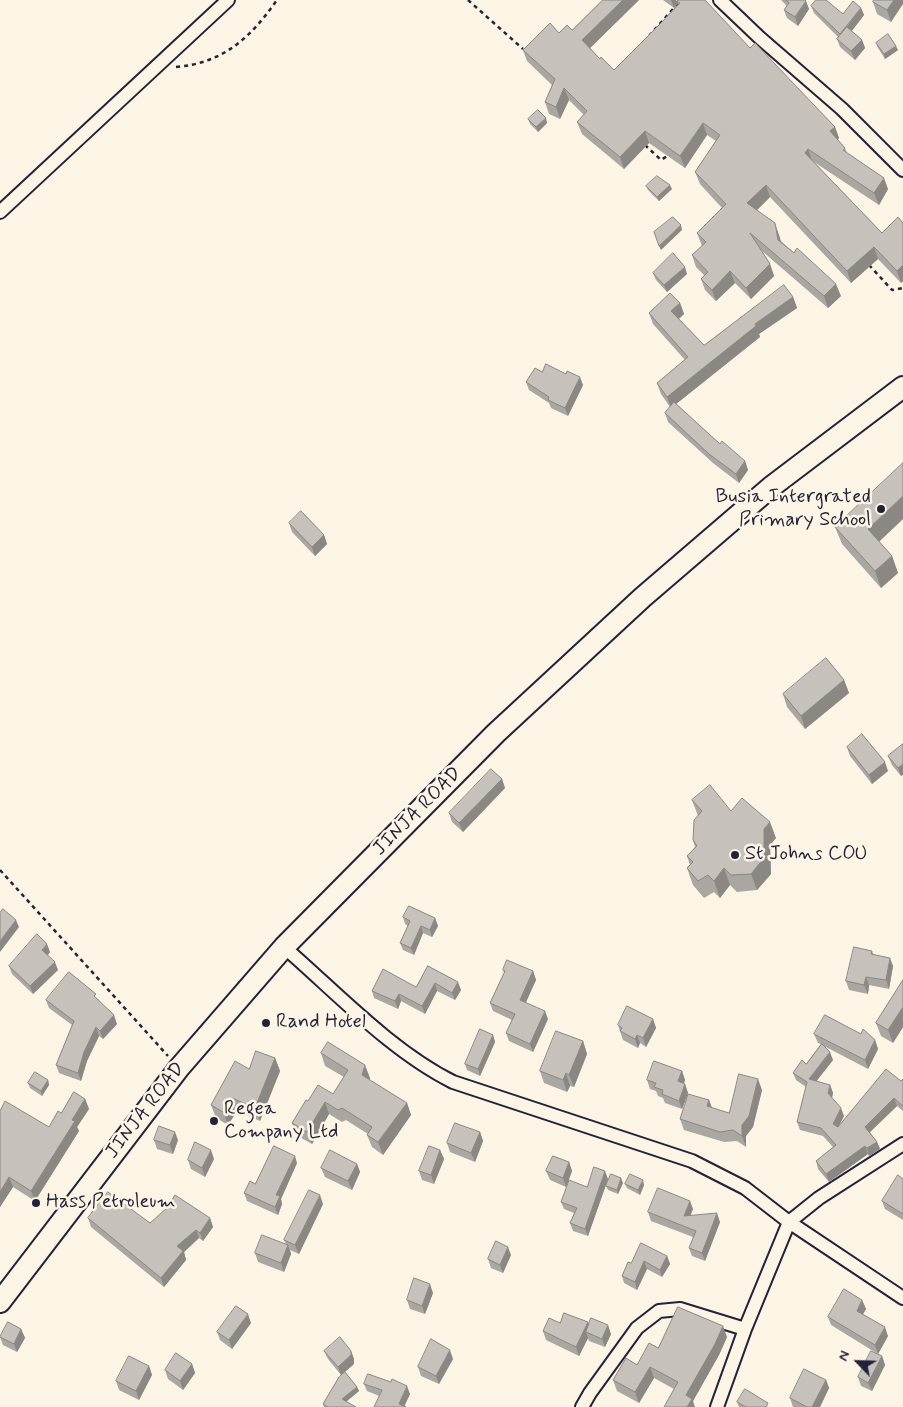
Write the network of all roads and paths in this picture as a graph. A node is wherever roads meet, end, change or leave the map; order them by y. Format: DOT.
graph roads {
  1 [pos="228,0"];
  2 [pos="277,0"];
  3 [pos="468,0"];
  4 [pos="681,0"];
  5 [pos="720,0"];
  6 [pos="645,40"];
  7 [pos="523,49"];
  8 [pos="155,69"];
  9 [pos="640,140"];
  10 [pos="677,150"];
  11 [pos="903,170"];
  12 [pos="0,212"];
  13 [pos="866,262"];
  14 [pos="903,288"];
  15 [pos="903,387"];
  16 [pos="0,870"];
  17 [pos="284,947"];
  18 [pos="179,1068"];
  19 [pos="903,1144"];
  20 [pos="789,1222"];
  21 [pos="903,1298"];
  22 [pos="0,1302"];
  23 [pos="745,1329"];
  24 [pos="582,1407"];
  25 [pos="717,1407"];
  1 -- 8 [label="street"];
  2 -- 8 [label="path"];
  3 -- 7 [label="path"];
  4 -- 6 [label="path"];
  5 -- 11 [label="street"];
  8 -- 12 [label="street"];
  9 -- 10 [label="path"];
  13 -- 14 [label="path"];
  15 -- 17 [label="main road, JINJA ROAD"];
  16 -- 18 [label="path"];
  17 -- 18 [label="main road, JINJA ROAD"];
  17 -- 20 [label="street"];
  18 -- 22 [label="main road, JINJA ROAD"];
  19 -- 20 [label="street"];
  20 -- 21 [label="street"];
  20 -- 23 [label="street"];
  23 -- 24 [label="street"];
  23 -- 25 [label="street"];
}
